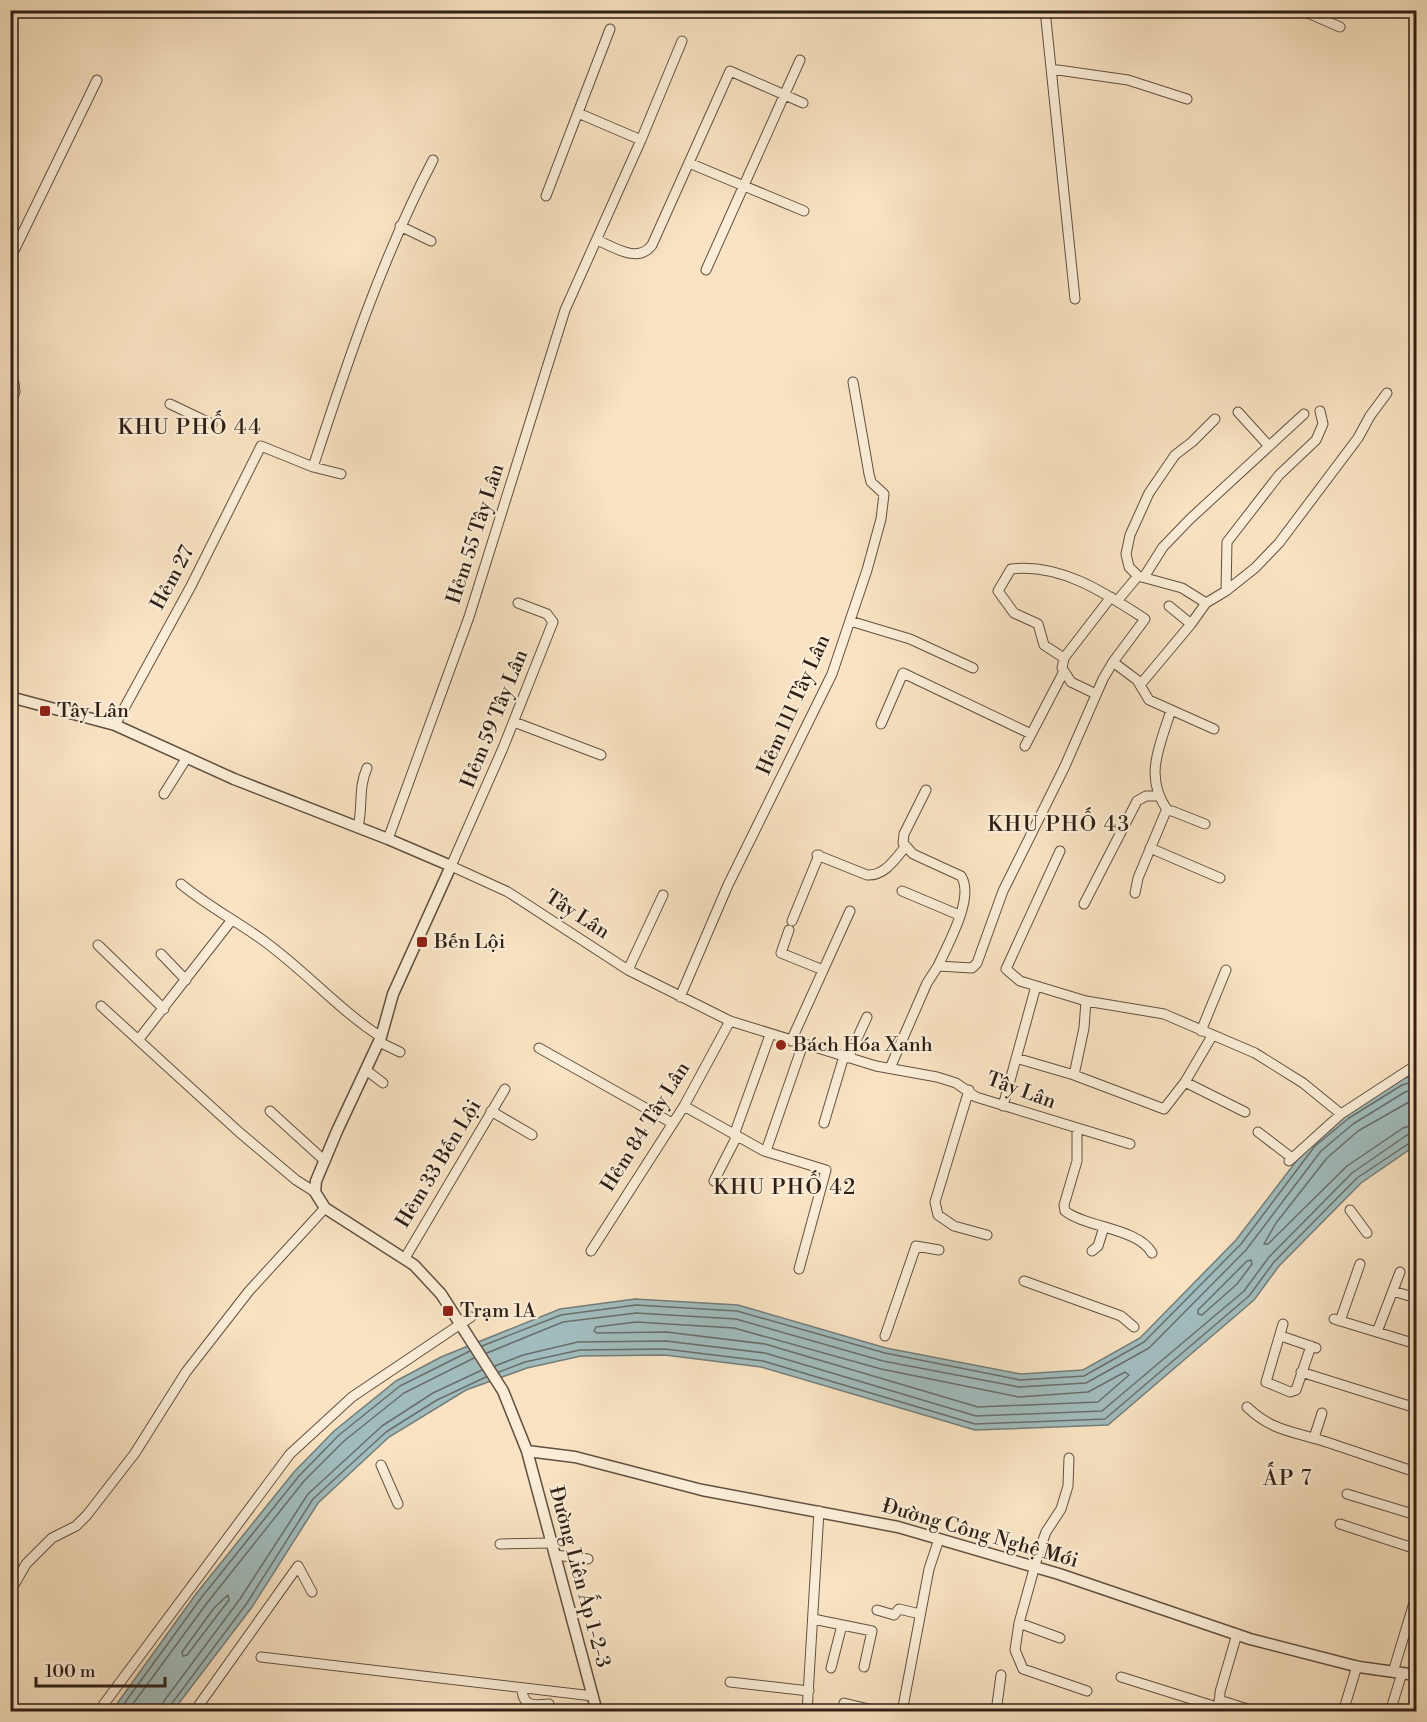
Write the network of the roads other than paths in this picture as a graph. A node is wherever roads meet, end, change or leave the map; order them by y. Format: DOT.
graph roads {
  1 [pos="1045,10"];
  2 [pos="1300,10"];
  3 [pos="1340,27"];
  4 [pos="610,29"];
  5 [pos="682,41"];
  6 [pos="800,60"];
  7 [pos="1051,69"];
  8 [pos="97,80"];
  9 [pos="784,95"];
  10 [pos="1187,99"];
  11 [pos="803,103"];
  12 [pos="578,113"];
  13 [pos="641,140"];
  14 [pos="433,160"];
  15 [pos="689,163"];
  16 [pos="744,186"];
  17 [pos="546,196"];
  18 [pos="804,211"];
  19 [pos="400,226"];
  20 [pos="597,240"];
  21 [pos="431,241"];
  22 [pos="10,259"];
  23 [pos="706,270"];
  24 [pos="1075,299"];
  25 [pos="10,380"];
  26 [pos="854,382"];
  27 [pos="1387,393"];
  28 [pos="10,404"];
  29 [pos="170,404"];
  30 [pos="1320,411"];
  31 [pos="1238,412"];
  32 [pos="1304,414"];
  33 [pos="1215,419"];
  34 [pos="212,424"];
  35 [pos="1266,442"];
  36 [pos="313,467"];
  37 [pos="341,474"];
  38 [pos="1141,577"];
  39 [pos="1226,591"];
  40 [pos="1114,599"];
  41 [pos="518,603"];
  42 [pos="1206,603"];
  43 [pos="1169,606"];
  44 [pos="850,621"];
  45 [pos="1191,624"];
  46 [pos="1064,658"];
  47 [pos="1113,662"];
  48 [pos="973,668"];
  49 [pos="1063,673"];
  50 [pos="1140,685"];
  51 [pos="1096,694"];
  52 [pos="10,697"];
  53 [pos="1171,710"];
  54 [pos="514,722"];
  55 [pos="881,724"];
  56 [pos="115,725"];
  57 [pos="1214,729"];
  58 [pos="1031,734"];
  59 [pos="1025,746"];
  60 [pos="601,755"];
  61 [pos="186,759"];
  62 [pos="367,768"];
  63 [pos="926,790"];
  64 [pos="164,794"];
  65 [pos="1157,796"];
  66 [pos="1168,811"];
  67 [pos="1205,824"];
  68 [pos="358,827"];
  69 [pos="388,838"];
  70 [pos="906,846"];
  71 [pos="1150,848"];
  72 [pos="1060,851"];
  73 [pos="451,866"];
  74 [pos="1220,878"];
  75 [pos="181,884"];
  76 [pos="902,891"];
  77 [pos="1135,892"];
  78 [pos="663,895"];
  79 [pos="1084,904"];
  80 [pos="850,911"];
  81 [pos="959,915"];
  82 [pos="231,921"];
  83 [pos="98,945"];
  84 [pos="161,954"];
  85 [pos="938,966"];
  86 [pos="628,970"];
  87 [pos="823,970"];
  88 [pos="1226,970"];
  89 [pos="186,980"];
  90 [pos="1036,986"];
  91 [pos="680,997"];
  92 [pos="1086,1000"];
  93 [pos="101,1006"];
  94 [pos="164,1009"];
  95 [pos="867,1017"];
  96 [pos="730,1021"];
  97 [pos="1201,1031"];
  98 [pos="770,1035"];
  99 [pos="1212,1036"];
  100 [pos="139,1040"];
  101 [pos="380,1040"];
  102 [pos="791,1041"];
  103 [pos="803,1044"];
  104 [pos="539,1048"];
  105 [pos="400,1052"];
  106 [pos="846,1057"];
  107 [pos="1016,1058"];
  108 [pos="1416,1065"];
  109 [pos="890,1068"];
  110 [pos="366,1070"];
  111 [pos="1074,1075"];
  112 [pos="1185,1082"];
  113 [pos="383,1083"];
  114 [pos="505,1089"];
  115 [pos="969,1090"];
  116 [pos="684,1106"];
  117 [pos="1003,1106"];
  118 [pos="270,1111"];
  119 [pos="491,1111"];
  120 [pos="1245,1112"];
  121 [pos="1341,1114"];
  122 [pos="672,1123"];
  123 [pos="824,1123"];
  124 [pos="1077,1130"];
  125 [pos="1258,1132"];
  126 [pos="532,1135"];
  127 [pos="735,1136"];
  128 [pos="1130,1144"];
  129 [pos="766,1151"];
  130 [pos="325,1161"];
  131 [pos="714,1181"];
  132 [pos="315,1192"];
  133 [pos="325,1208"];
  134 [pos="1350,1210"];
  135 [pos="1104,1227"];
  136 [pos="1367,1233"];
  137 [pos="987,1235"];
  138 [pos="939,1250"];
  139 [pos="591,1251"];
  140 [pos="1092,1251"];
  141 [pos="1152,1253"];
  142 [pos="405,1258"];
  143 [pos="1360,1264"];
  144 [pos="799,1269"];
  145 [pos="1400,1272"];
  146 [pos="1024,1281"];
  147 [pos="1393,1291"];
  148 [pos="1416,1299"];
  149 [pos="471,1317"];
  150 [pos="459,1324"];
  151 [pos="1283,1324"];
  152 [pos="1134,1327"];
  153 [pos="1377,1332"];
  154 [pos="1281,1335"];
  155 [pos="885,1336"];
  156 [pos="1416,1344"];
  157 [pos="1301,1372"];
  158 [pos="1247,1407"];
  159 [pos="1416,1408"];
  160 [pos="1322,1413"];
  161 [pos="1314,1438"];
  162 [pos="528,1451"];
  163 [pos="1069,1458"];
  164 [pos="381,1466"];
  165 [pos="1416,1472"];
  166 [pos="1347,1494"];
  167 [pos="398,1504"];
  168 [pos="819,1511"];
  169 [pos="1416,1515"];
  170 [pos="1340,1524"];
  171 [pos="939,1539"];
  172 [pos="500,1544"];
  173 [pos="551,1544"];
  174 [pos="1416,1549"];
  175 [pos="555,1555"];
  176 [pos="588,1559"];
  177 [pos="1035,1567"];
  178 [pos="10,1592"];
  179 [pos="312,1592"];
  180 [pos="1416,1596"];
  181 [pos="877,1610"];
  182 [pos="920,1614"];
  183 [pos="813,1619"];
  184 [pos="1020,1623"];
  185 [pos="842,1625"];
  186 [pos="1237,1634"];
  187 [pos="1060,1638"];
  188 [pos="261,1657"];
  189 [pos="864,1666"];
  190 [pos="1357,1666"];
  191 [pos="831,1668"];
  192 [pos="1398,1672"];
  193 [pos="1001,1675"];
  194 [pos="1416,1675"];
  195 [pos="1121,1677"];
  196 [pos="730,1682"];
  197 [pos="522,1688"];
  198 [pos="809,1691"];
  199 [pos="1087,1691"];
  200 [pos="593,1696"];
  201 [pos="549,1704"];
  202 [pos="844,1704"];
  203 [pos="1219,1706"];
  204 [pos="98,1712"];
  205 [pos="194,1712"];
  206 [pos="597,1712"];
  207 [pos="807,1712"];
  208 [pos="881,1712"];
  209 [pos="902,1712"];
  210 [pos="996,1712"];
  211 [pos="1257,1712"];
  212 [pos="1343,1712"];
  213 [pos="1390,1712"];
  1 -- 7 [label="street"];
  2 -- 3 [label="street"];
  4 -- 12 [label="street"];
  5 -- 13 [label="street, Hẻm 55 Tây Lân"];
  6 -- 9 [label="street"];
  7 -- 10 [label="street"];
  7 -- 24 [label="street"];
  8 -- 22 [label="street"];
  9 -- 11 [label="street"];
  9 -- 15 [label="street"];
  9 -- 16 [label="street"];
  12 -- 13 [label="street"];
  12 -- 17 [label="street"];
  13 -- 20 [label="street, Hẻm 55 Tây Lân"];
  14 -- 19 [label="street"];
  15 -- 16 [label="street"];
  15 -- 20 [label="street"];
  16 -- 18 [label="street"];
  16 -- 23 [label="street"];
  19 -- 21 [label="street"];
  19 -- 36 [label="street"];
  20 -- 69 [label="street, Hẻm 55 Tây Lân"];
  25 -- 28 [label="street"];
  26 -- 44 [label="street, Hẻm 111 Tây Lân"];
  27 -- 39 [label="street"];
  29 -- 34 [label="street"];
  30 -- 39 [label="street"];
  31 -- 35 [label="street"];
  32 -- 35 [label="street"];
  33 -- 38 [label="street"];
  35 -- 38 [label="street"];
  36 -- 37 [label="street"];
  36 -- 56 [label="street, Hẻm 27"];
  38 -- 40 [label="street"];
  38 -- 42 [label="street"];
  39 -- 42 [label="street"];
  40 -- 46 [label="street"];
  40 -- 46 [label="street"];
  40 -- 47 [label="street"];
  41 -- 54 [label="street, Hẻm 59 Tây Lân"];
  42 -- 45 [label="street"];
  43 -- 45 [label="street"];
  44 -- 48 [label="street"];
  44 -- 91 [label="street, Hẻm 111 Tây Lân"];
  45 -- 50 [label="street"];
  46 -- 49 [label="street"];
  47 -- 50 [label="street"];
  47 -- 51 [label="street"];
  49 -- 51 [label="street"];
  49 -- 58 [label="street"];
  50 -- 53 [label="street"];
  51 -- 85 [label="street"];
  52 -- 56 [label="street, Tây Lân"];
  53 -- 57 [label="street"];
  53 -- 65 [label="street"];
  54 -- 60 [label="street"];
  54 -- 73 [label="street, Hẻm 59 Tây Lân"];
  55 -- 58 [label="street"];
  56 -- 61 [label="street, Tây Lân"];
  58 -- 59 [label="street"];
  61 -- 64 [label="street"];
  61 -- 68 [label="street, Tây Lân"];
  62 -- 68 [label="street"];
  63 -- 70 [label="street"];
  65 -- 66 [label="street"];
  65 -- 79 [label="street"];
  66 -- 67 [label="street"];
  66 -- 71 [label="street"];
  68 -- 69 [label="street, Tây Lân"];
  69 -- 73 [label="street, Tây Lân"];
  70 -- 81 [label="street"];
  70 -- 87 [label="street"];
  71 -- 74 [label="street"];
  71 -- 77 [label="street"];
  72 -- 90 [label="street"];
  73 -- 86 [label="street, Tây Lân"];
  73 -- 101 [label="street"];
  75 -- 82 [label="street"];
  76 -- 81 [label="street"];
  78 -- 86 [label="street"];
  80 -- 87 [label="street"];
  81 -- 85 [label="street"];
  82 -- 89 [label="street"];
  82 -- 101 [label="street"];
  83 -- 94 [label="street"];
  84 -- 89 [label="street"];
  85 -- 109 [label="street"];
  86 -- 91 [label="street, Tây Lân"];
  87 -- 102 [label="street"];
  88 -- 97 [label="street"];
  89 -- 94 [label="street"];
  90 -- 92 [label="street"];
  90 -- 107 [label="street"];
  91 -- 96 [label="street, Tây Lân"];
  92 -- 97 [label="street"];
  92 -- 111 [label="street"];
  93 -- 100 [label="street"];
  94 -- 100 [label="street"];
  95 -- 106 [label="street"];
  96 -- 98 [label="street, Tây Lân"];
  96 -- 116 [label="street, Hẻm 84 Tây Lân"];
  97 -- 99 [label="street"];
  98 -- 102 [label="street, Tây Lân"];
  98 -- 127 [label="street"];
  99 -- 112 [label="street"];
  99 -- 121 [label="street"];
  100 -- 132 [label="street"];
  101 -- 105 [label="street"];
  101 -- 110 [label="street"];
  102 -- 103 [label="street, Tây Lân"];
  103 -- 106 [label="street, Tây Lân"];
  103 -- 129 [label="street"];
  104 -- 122 [label="street"];
  106 -- 109 [label="street, Tây Lân"];
  106 -- 123 [label="street"];
  107 -- 111 [label="street"];
  107 -- 117 [label="street"];
  108 -- 121 [label="street"];
  109 -- 115 [label="street, Tây Lân"];
  110 -- 113 [label="street"];
  110 -- 130 [label="street"];
  111 -- 112 [label="street"];
  112 -- 120 [label="street"];
  114 -- 119 [label="street, Hẻm 33 Bến Lội"];
  115 -- 117 [label="street, Tây Lân"];
  115 -- 137 [label="street"];
  116 -- 122 [label="street, Hẻm 84 Tây Lân"];
  116 -- 127 [label="street"];
  117 -- 124 [label="street, Tây Lân"];
  118 -- 130 [label="street"];
  119 -- 126 [label="street"];
  119 -- 142 [label="street, Hẻm 33 Bến Lội"];
  121 -- 125 [label="street"];
  122 -- 139 [label="street, Hẻm 84 Tây Lân"];
  124 -- 128 [label="street, Tây Lân"];
  124 -- 135 [label="street"];
  127 -- 129 [label="street"];
  127 -- 131 [label="street"];
  129 -- 144 [label="street"];
  130 -- 132 [label="street"];
  132 -- 133 [label="street"];
  133 -- 142 [label="street, Đường Liên Ấp 1-2-3"];
  133 -- 178 [label="street"];
  134 -- 136 [label="street"];
  135 -- 140 [label="street"];
  135 -- 141 [label="street"];
  138 -- 155 [label="street"];
  142 -- 150 [label="street, Đường Liên Ấp 1-2-3"];
  143 -- 153 [label="street"];
  145 -- 147 [label="street"];
  146 -- 152 [label="street"];
  147 -- 148 [label="street"];
  147 -- 153 [label="street"];
  149 -- 150 [label="street"];
  150 -- 162 [label="street, Đường Liên Ấp 1-2-3"];
  150 -- 204 [label="street"];
  151 -- 154 [label="street"];
  153 -- 156 [label="street"];
  154 -- 157 [label="street"];
  154 -- 157 [label="street"];
  157 -- 159 [label="street"];
  158 -- 161 [label="street"];
  160 -- 161 [label="street"];
  161 -- 165 [label="street"];
  162 -- 168 [label="street, Đường Công Nghệ Mới"];
  162 -- 173 [label="street, Đường Liên Ấp 1-2-3"];
  163 -- 177 [label="street"];
  164 -- 167 [label="street"];
  166 -- 169 [label="street"];
  168 -- 171 [label="street, Đường Công Nghệ Mới"];
  168 -- 183 [label="street"];
  170 -- 174 [label="street"];
  171 -- 177 [label="street, Đường Công Nghệ Mới"];
  171 -- 182 [label="street"];
  172 -- 173 [label="street"];
  173 -- 175 [label="street, Đường Liên Ấp 1-2-3"];
  175 -- 176 [label="street"];
  175 -- 200 [label="street, Đường Liên Ấp 1-2-3"];
  177 -- 184 [label="street"];
  177 -- 186 [label="street, Đường Công Nghệ Mới"];
  179 -- 205 [label="street"];
  180 -- 192 [label="street"];
  181 -- 182 [label="street"];
  182 -- 209 [label="street"];
  183 -- 185 [label="street"];
  183 -- 198 [label="street"];
  184 -- 187 [label="street"];
  184 -- 199 [label="street"];
  185 -- 189 [label="street"];
  185 -- 191 [label="street"];
  186 -- 190 [label="street, Đường Công Nghệ Mới"];
  186 -- 203 [label="street"];
  188 -- 197 [label="street"];
  190 -- 192 [label="street, Đường Công Nghệ Mới"];
  190 -- 212 [label="street"];
  192 -- 194 [label="street, Đường Công Nghệ Mới"];
  192 -- 213 [label="street"];
  193 -- 210 [label="street"];
  195 -- 203 [label="street"];
  196 -- 198 [label="street"];
  197 -- 200 [label="street"];
  197 -- 201 [label="street"];
  198 -- 207 [label="street"];
  200 -- 206 [label="street, Đường Liên Ấp 1-2-3"];
  202 -- 208 [label="street"];
  203 -- 211 [label="street"];
}
